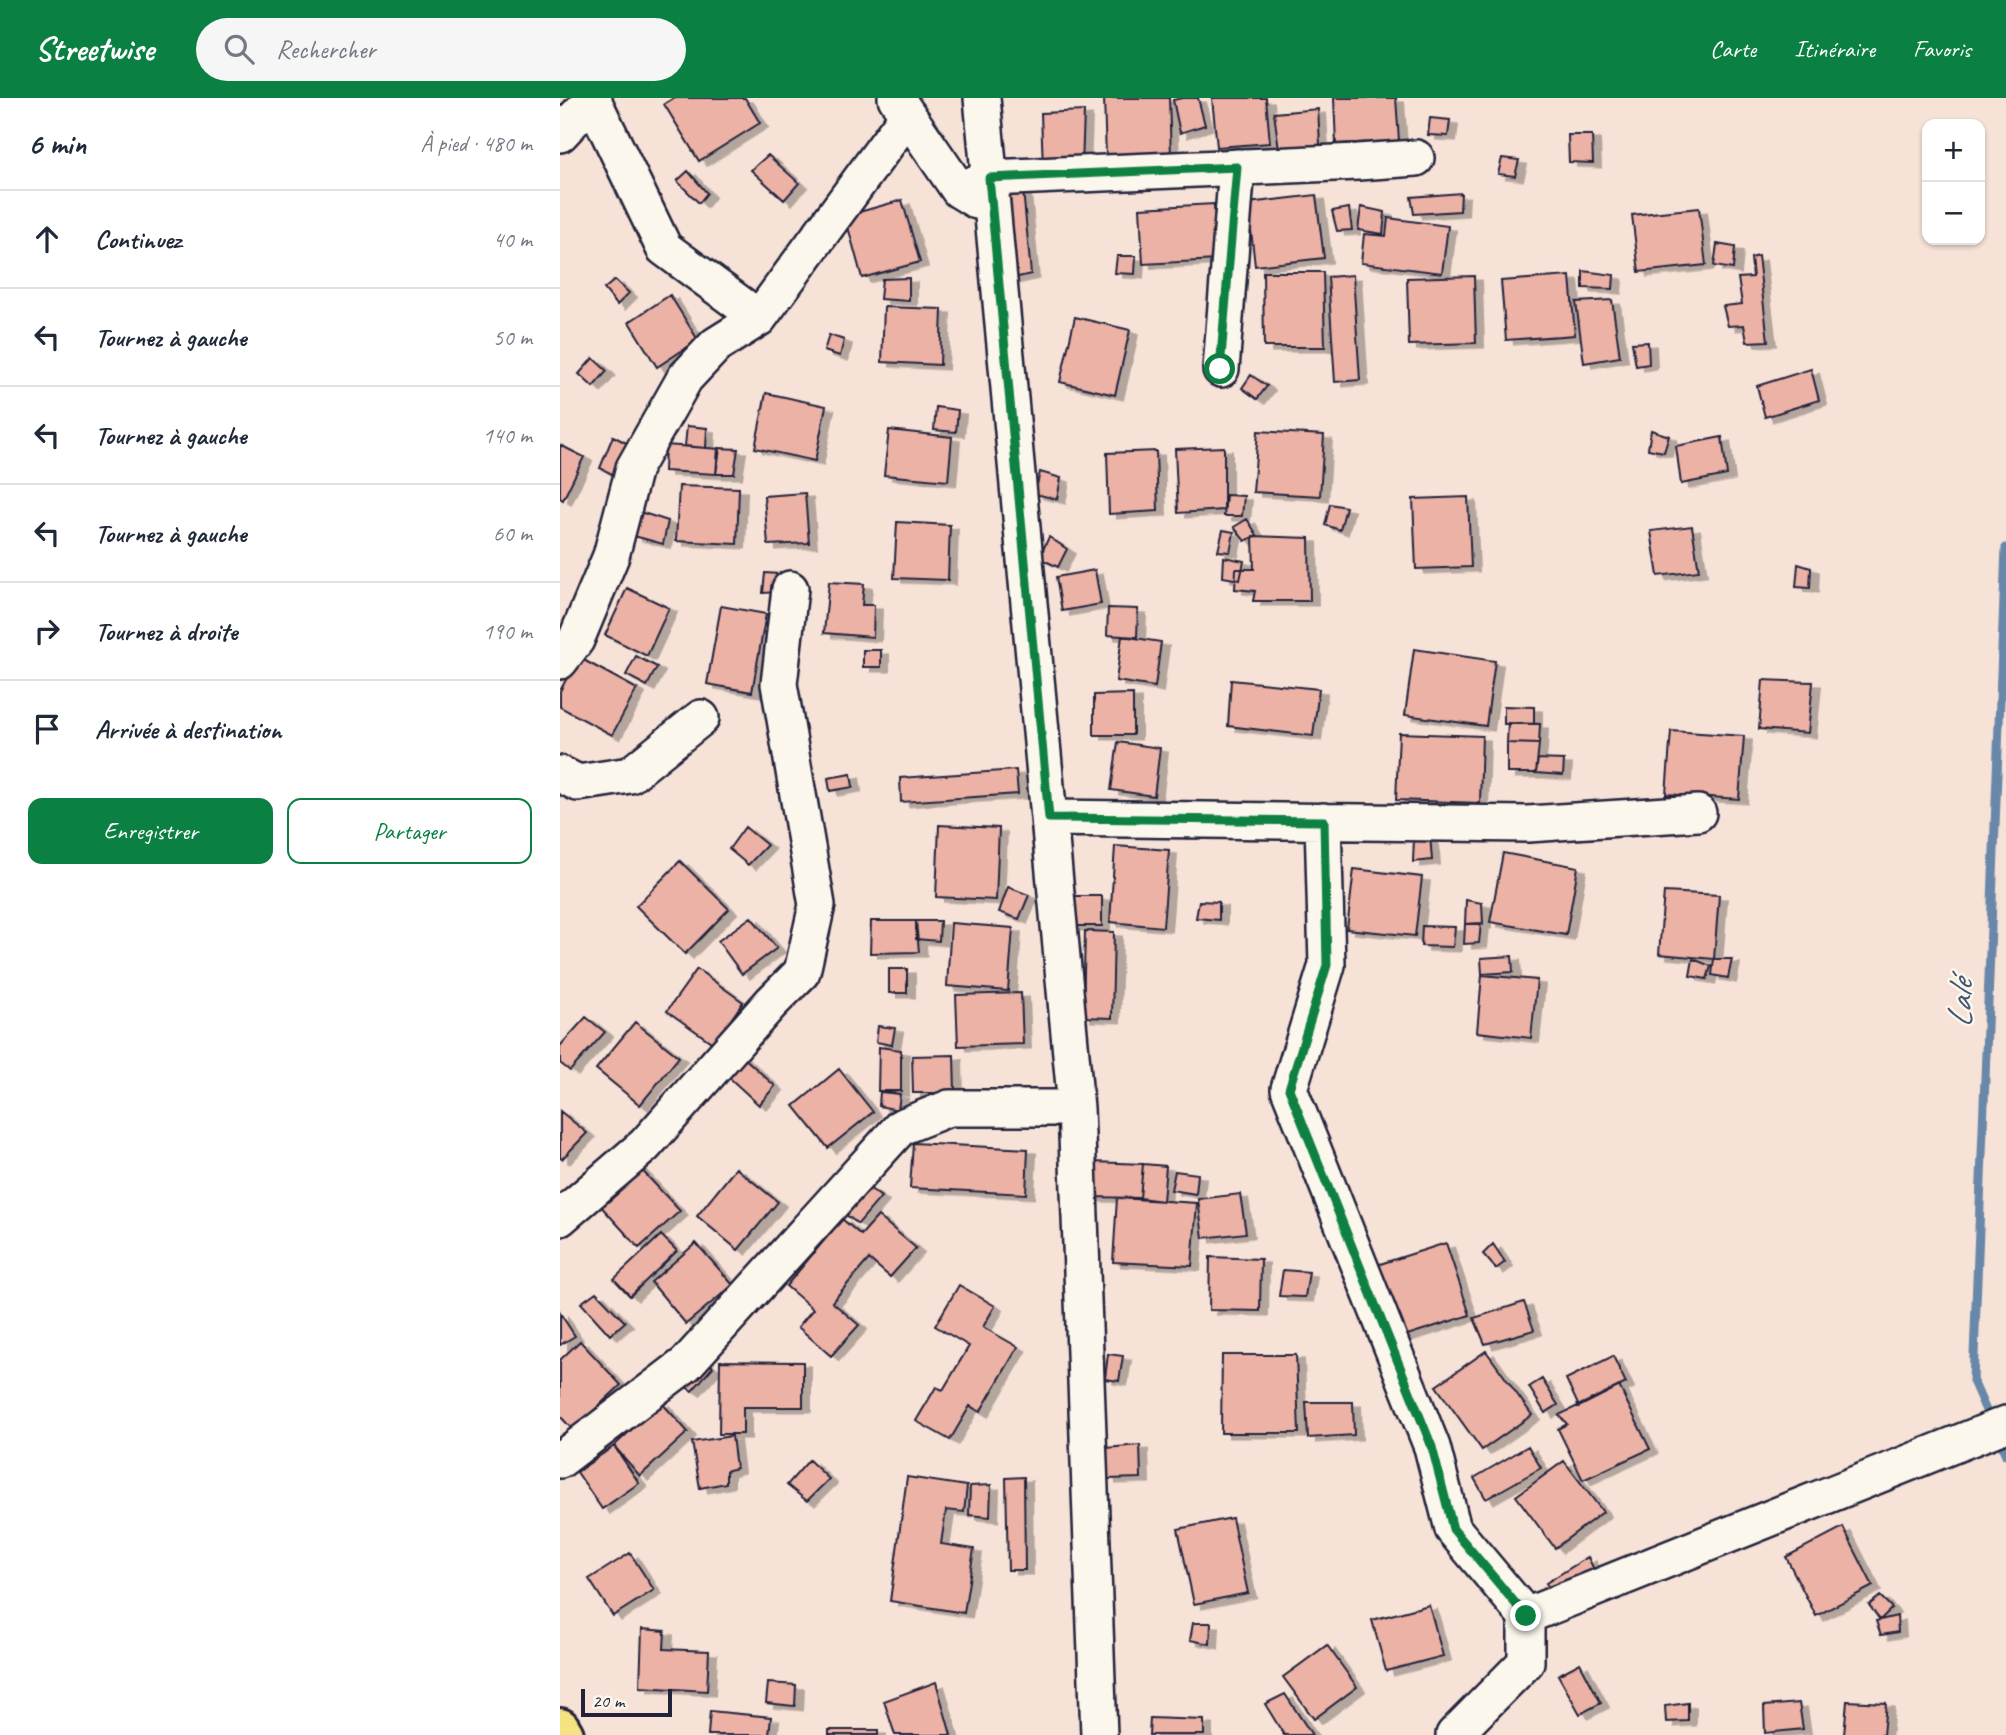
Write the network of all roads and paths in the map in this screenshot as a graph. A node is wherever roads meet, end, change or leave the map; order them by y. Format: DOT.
graph roads {
  1 [pos="593,98"];
  2 [pos="982,98"];
  3 [pos="902,107"];
  4 [pos="560,134"];
  5 [pos="1416,158"];
  6 [pos="1237,167"];
  7 [pos="980,193"];
  8 [pos="759,318"];
  9 [pos="1220,369"];
  10 [pos="790,589"];
  11 [pos="560,662"];
  12 [pos="701,718"];
  13 [pos="560,774"];
  14 [pos="1698,813"];
  15 [pos="1049,818"];
  16 [pos="1324,821"];
  17 [pos="1076,1108"];
  18 [pos="560,1219"];
  19 [pos="1997,1428"];
  20 [pos="560,1460"];
  21 [pos="1526,1616"];
  22 [pos="560,1728"];
  23 [pos="564,1735"];
  24 [pos="1099,1735"];
  25 [pos="1454,1735"];
  1 -- 4 [label="street"];
  1 -- 8 [label="street"];
  2 -- 7 [label="street"];
  3 -- 7 [label="street"];
  3 -- 8 [label="street"];
  5 -- 6 [label="street"];
  6 -- 7 [label="street"];
  6 -- 9 [label="street"];
  7 -- 15 [label="street"];
  8 -- 11 [label="street"];
  10 -- 18 [label="street"];
  12 -- 13 [label="street"];
  14 -- 16 [label="street"];
  15 -- 16 [label="street"];
  15 -- 17 [label="street"];
  16 -- 21 [label="street"];
  17 -- 20 [label="street"];
  17 -- 24 [label="street"];
  19 -- 21 [label="street"];
  21 -- 25 [label="street"];
  22 -- 23 [label="highway"];
}
